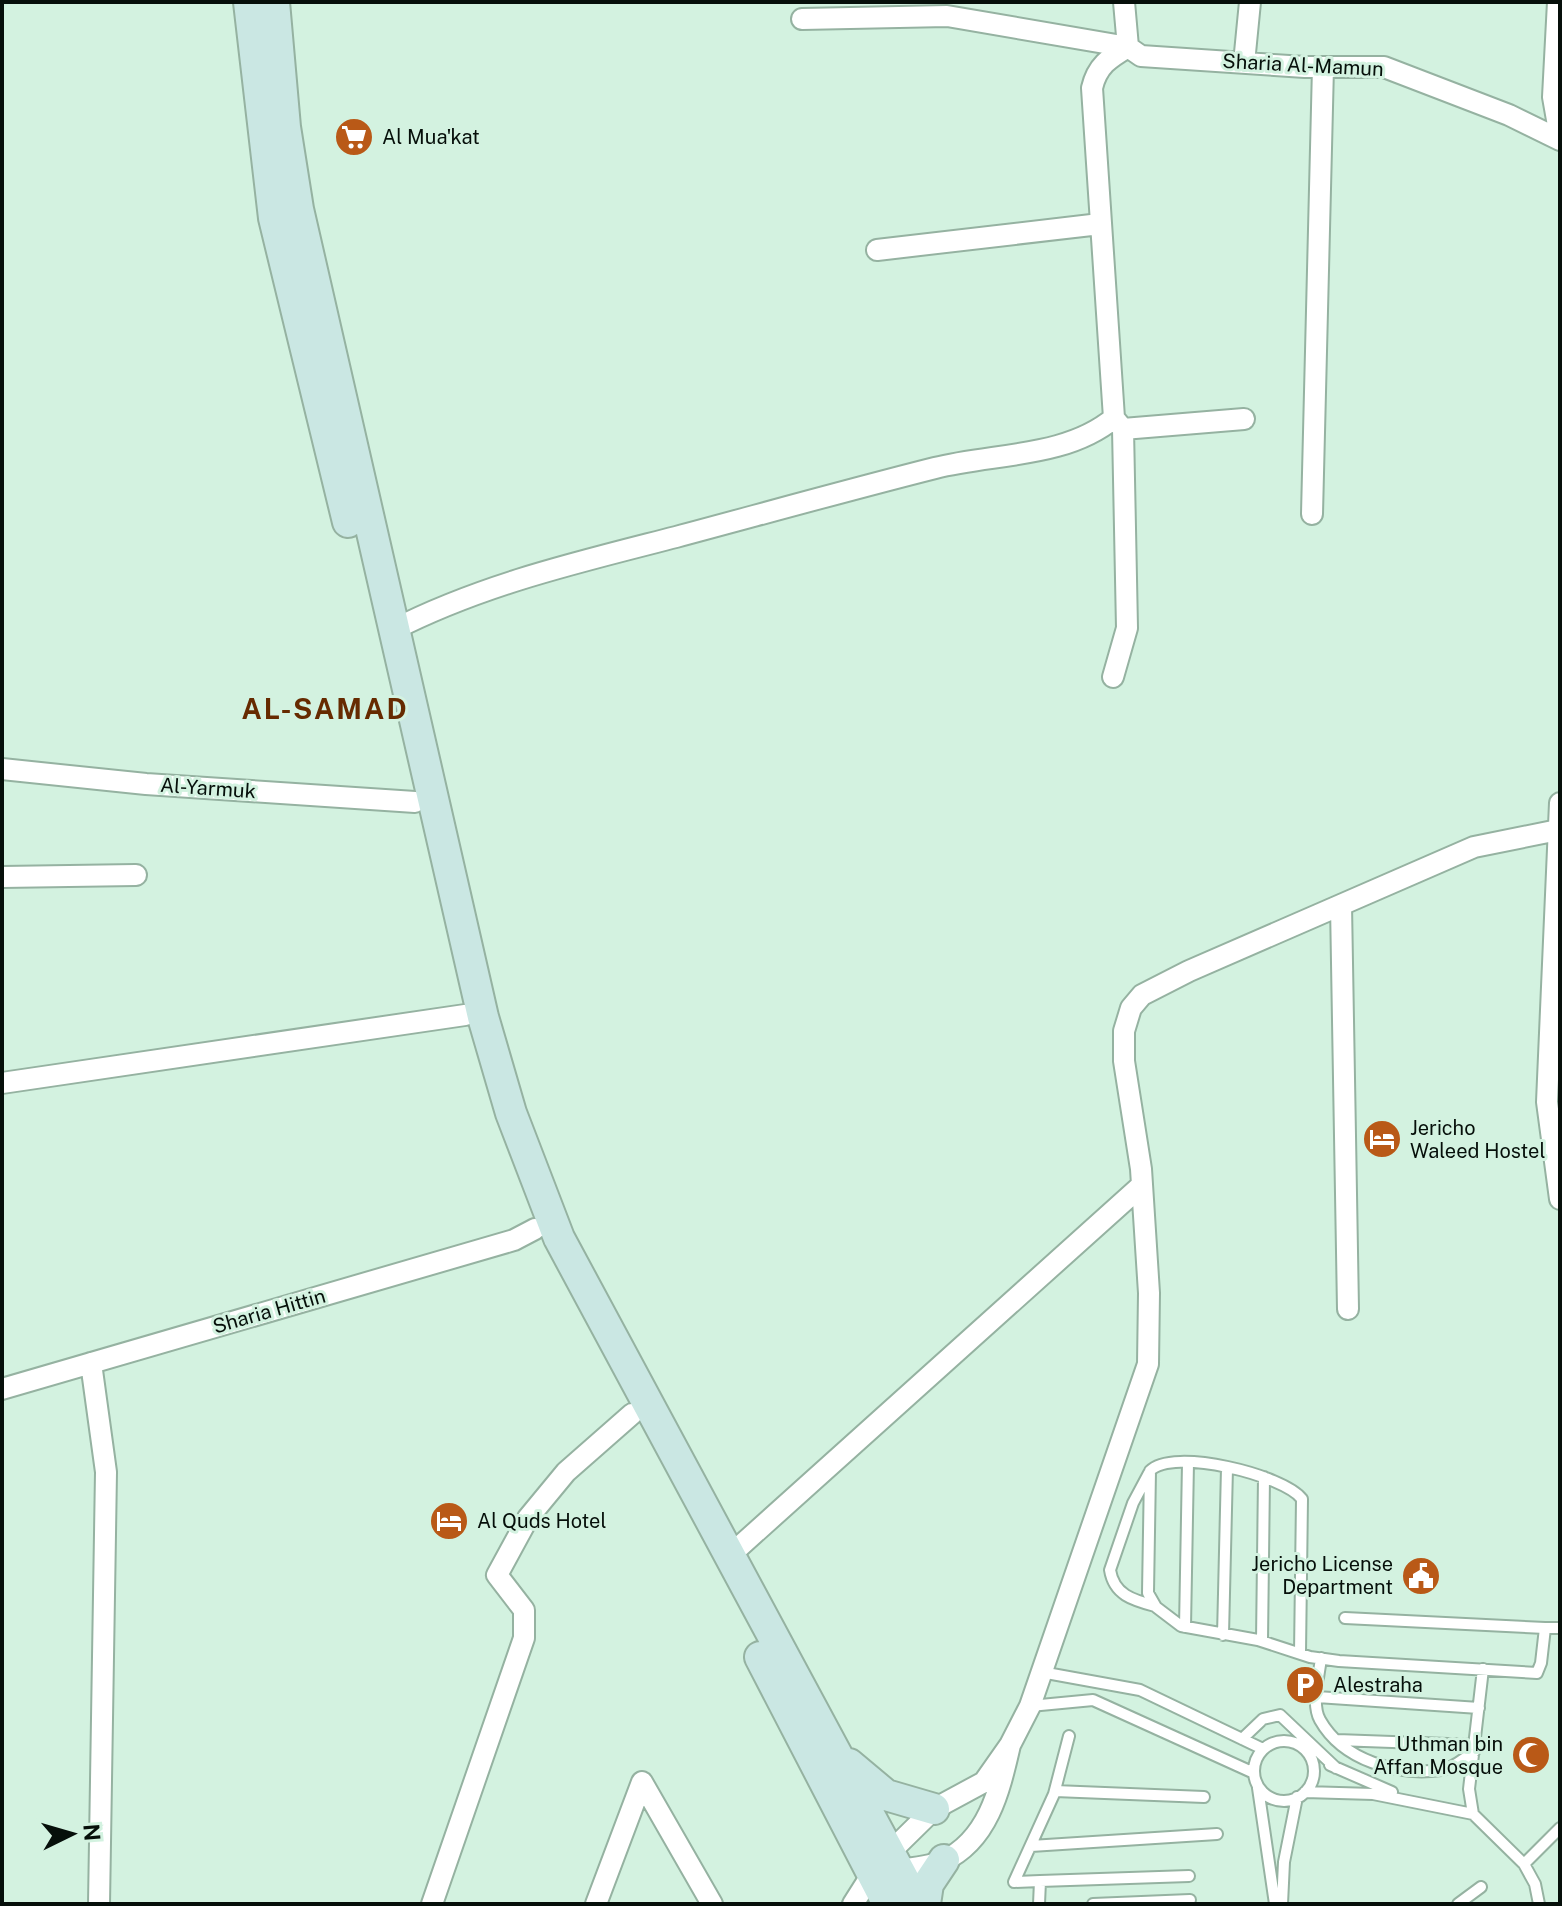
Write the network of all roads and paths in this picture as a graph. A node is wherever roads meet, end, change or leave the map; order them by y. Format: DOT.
graph roads {
  1 [pos="249,2"];
  2 [pos="274,2"];
  3 [pos="1124,2"];
  4 [pos="1250,2"];
  5 [pos="1558,2"];
  6 [pos="802,19"];
  7 [pos="1128,47"];
  8 [pos="1244,63"];
  9 [pos="1323,67"];
  10 [pos="1560,138"];
  11 [pos="1100,224"];
  12 [pos="877,250"];
  13 [pos="1244,419"];
  14 [pos="1119,423"];
  15 [pos="1312,514"];
  16 [pos="393,630"];
  17 [pos="1113,677"];
  18 [pos="2,769"];
  19 [pos="415,802"];
  20 [pos="1560,803"];
  21 [pos="1558,830"];
  22 [pos="136,875"];
  23 [pos="2,877"];
  24 [pos="1341,905"];
  25 [pos="465,1015"];
  26 [pos="2,1083"];
  27 [pos="1142,1185"];
  28 [pos="1560,1199"];
  29 [pos="535,1229"];
  30 [pos="1348,1309"];
  31 [pos="91,1363"];
  32 [pos="2,1389"];
  33 [pos="632,1414"];
  34 [pos="1188,1463"];
  35 [pos="1227,1468"];
  36 [pos="1150,1471"];
  37 [pos="1264,1477"];
  38 [pos="728,1557"];
  39 [pos="1156,1607"];
  40 [pos="1345,1618"];
  41 [pos="1185,1627"];
  42 [pos="1545,1628"];
  43 [pos="1560,1628"];
  44 [pos="1223,1635"];
  45 [pos="1262,1641"];
  46 [pos="1300,1653"];
  47 [pos="1321,1658"];
  48 [pos="1483,1669"];
  49 [pos="1041,1672"];
  50 [pos="1317,1697"];
  51 [pos="1030,1706"];
  52 [pos="1479,1708"];
  53 [pos="1069,1736"];
  54 [pos="1242,1739"];
  55 [pos="1337,1740"];
  56 [pos="1010,1745"];
  57 [pos="832,1746"];
  58 [pos="1263,1749"];
  59 [pos="1474,1749"];
  60 [pos="1310,1756"];
  61 [pos="1336,1768"];
  62 [pos="1255,1778"];
  63 [pos="1055,1791"];
  64 [pos="1301,1794"];
  65 [pos="1204,1797"];
  66 [pos="1412,1800"];
  67 [pos="934,1809"];
  68 [pos="1473,1814"];
  69 [pos="1560,1828"];
  70 [pos="1217,1834"];
  71 [pos="1031,1846"];
  72 [pos="944,1860"];
  73 [pos="1524,1864"];
  74 [pos="886,1865"];
  75 [pos="1189,1876"];
  76 [pos="1040,1881"];
  77 [pos="1481,1887"];
  78 [pos="1190,1900"];
  79 [pos="99,1904"];
  80 [pos="432,1904"];
  81 [pos="596,1904"];
  82 [pos="712,1904"];
  83 [pos="853,1904"];
  84 [pos="888,1904"];
  85 [pos="917,1904"];
  86 [pos="925,1904"];
  87 [pos="1039,1904"];
  88 [pos="1093,1904"];
  89 [pos="1275,1904"];
  90 [pos="1282,1904"];
  91 [pos="1458,1904"];
  92 [pos="1539,1904"];
  1 -- 19 [label="main road"];
  2 -- 16 [label="main road"];
  3 -- 7 [label="street"];
  4 -- 8 [label="street"];
  5 -- 10 [label="street"];
  6 -- 7 [label="street, Sharia Al-Mamun"];
  7 -- 8 [label="street, Sharia Al-Mamun"];
  7 -- 11 [label="street"];
  8 -- 9 [label="street, Sharia Al-Mamun"];
  9 -- 10 [label="street, Sharia Al-Mamun"];
  9 -- 15 [label="street"];
  11 -- 12 [label="street"];
  11 -- 14 [label="street"];
  13 -- 14 [label="street"];
  14 -- 16 [label="street"];
  14 -- 17 [label="street"];
  16 -- 38 [label="main road"];
  18 -- 19 [label="street, Al-Yarmuk"];
  19 -- 25 [label="main road"];
  20 -- 21 [label="street"];
  21 -- 24 [label="street"];
  21 -- 28 [label="street"];
  22 -- 23 [label="street"];
  24 -- 27 [label="street"];
  24 -- 30 [label="street"];
  25 -- 26 [label="street"];
  25 -- 29 [label="main road"];
  27 -- 38 [label="street"];
  27 -- 49 [label="street"];
  29 -- 31 [label="street, Sharia Hittin"];
  29 -- 33 [label="main road"];
  31 -- 32 [label="street, Sharia Hittin"];
  31 -- 79 [label="street"];
  33 -- 74 [label="main road"];
  33 -- 80 [label="street"];
  34 -- 35 [label="lane"];
  34 -- 36 [label="lane"];
  34 -- 41 [label="lane"];
  35 -- 37 [label="lane"];
  35 -- 44 [label="lane"];
  36 -- 39 [label="lane"];
  36 -- 39 [label="lane"];
  37 -- 45 [label="lane"];
  37 -- 46 [label="lane"];
  38 -- 57 [label="main road"];
  39 -- 41 [label="lane"];
  40 -- 42 [label="lane"];
  41 -- 44 [label="lane"];
  42 -- 43 [label="lane"];
  42 -- 48 [label="lane"];
  44 -- 45 [label="lane"];
  45 -- 46 [label="lane"];
  46 -- 47 [label="lane"];
  47 -- 48 [label="lane"];
  47 -- 50 [label="lane"];
  48 -- 52 [label="lane"];
  49 -- 51 [label="street"];
  49 -- 54 [label="lane"];
  50 -- 52 [label="lane"];
  50 -- 55 [label="lane"];
  51 -- 56 [label="street"];
  51 -- 62 [label="lane"];
  52 -- 59 [label="lane"];
  53 -- 63 [label="lane"];
  54 -- 58 [label="lane"];
  54 -- 61 [label="lane"];
  55 -- 59 [label="lane"];
  55 -- 59 [label="lane"];
  56 -- 67 [label="street"];
  56 -- 72 [label="street"];
  57 -- 67 [label="main road"];
  57 -- 74 [label="main road"];
  58 -- 60 [label="lane"];
  58 -- 62 [label="lane"];
  59 -- 68 [label="lane"];
  60 -- 61 [label="lane"];
  60 -- 64 [label="lane"];
  61 -- 66 [label="lane"];
  62 -- 64 [label="lane"];
  62 -- 89 [label="lane"];
  63 -- 65 [label="lane"];
  63 -- 71 [label="lane"];
  64 -- 66 [label="lane"];
  64 -- 90 [label="lane"];
  66 -- 68 [label="lane"];
  67 -- 74 [label="street"];
  68 -- 73 [label="lane"];
  69 -- 73 [label="lane"];
  70 -- 71 [label="lane"];
  71 -- 76 [label="lane"];
  72 -- 74 [label="street"];
  72 -- 86 [label="main road"];
  73 -- 92 [label="lane"];
  74 -- 83 [label="street"];
  74 -- 84 [label="main road"];
  74 -- 85 [label="main road"];
  75 -- 76 [label="lane"];
  76 -- 87 [label="lane"];
  77 -- 91 [label="lane"];
  78 -- 88 [label="lane"];
  81 -- 82 [label="street"];
}
